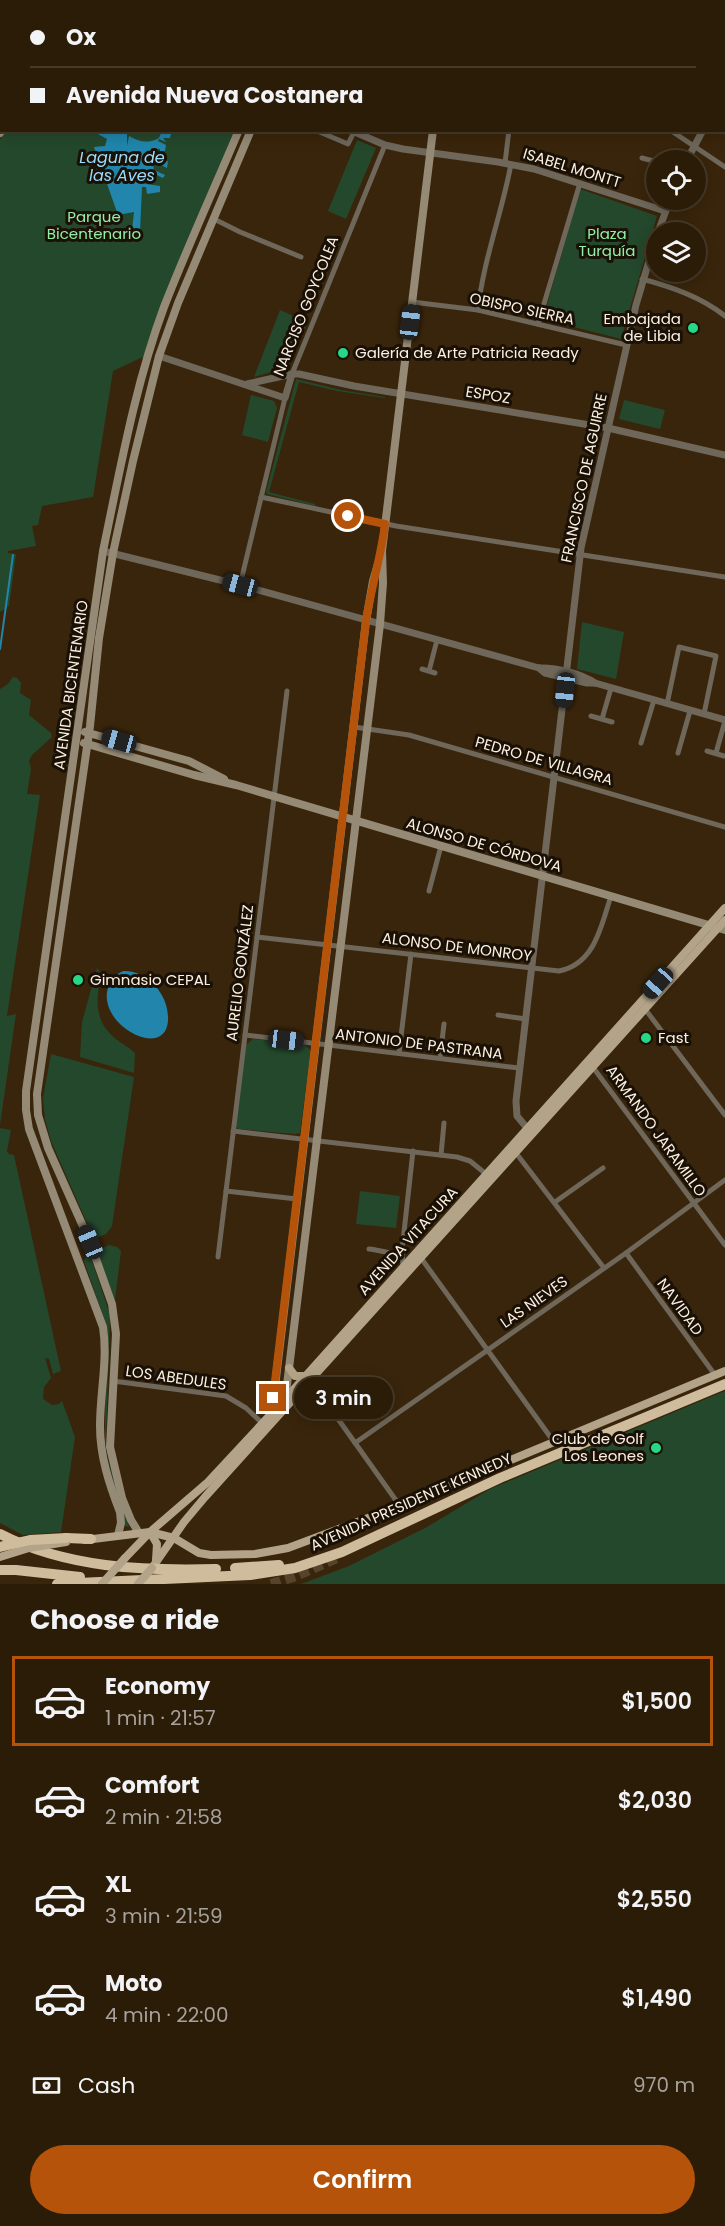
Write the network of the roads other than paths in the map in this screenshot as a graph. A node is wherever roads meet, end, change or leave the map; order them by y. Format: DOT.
graph roads {
  1 [pos="238,132"];
  2 [pos="250,132"];
  3 [pos="320,132"];
  4 [pos="352,132"];
  5 [pos="354,132"];
  6 [pos="433,132"];
  7 [pos="509,132"];
  8 [pos="673,132"];
  9 [pos="702,132"];
  10 [pos="386,145"];
  11 [pos="694,146"];
  12 [pos="692,150"];
  13 [pos="430,153"];
  14 [pos="642,158"];
  15 [pos="646,159"];
  16 [pos="508,164"];
  17 [pos="725,167"];
  18 [pos="580,183"];
  19 [pos="665,211"];
  20 [pos="214,219"];
  21 [pos="661,222"];
  22 [pos="301,257"];
  23 [pos="646,267"];
  24 [pos="642,279"];
  25 [pos="412,302"];
  26 [pos="478,310"];
  27 [pos="725,316"];
  28 [pos="537,324"];
  29 [pos="626,345"];
  30 [pos="159,356"];
  31 [pos="292,374"];
  32 [pos="247,384"];
  33 [pos="401,394"];
  34 [pos="285,398"];
  35 [pos="608,428"];
  36 [pos="725,455"];
  37 [pos="261,497"];
  38 [pos="385,524"];
  39 [pos="103,551"];
  40 [pos="382,551"];
  41 [pos="113,553"];
  42 [pos="580,555"];
  43 [pos="725,577"];
  44 [pos="240,585"];
  45 [pos="366,621"];
  46 [pos="380,624"];
  47 [pos="437,640"];
  48 [pos="422,669"];
  49 [pos="567,676"];
  50 [pos="611,688"];
  51 [pos="287,691"];
  52 [pos="654,700"];
  53 [pos="667,704"];
  54 [pos="690,711"];
  55 [pos="704,714"];
  56 [pos="591,716"];
  57 [pos="602,719"];
  58 [pos="725,721"];
  59 [pos="612,722"];
  60 [pos="354,727"];
  61 [pos="367,728"];
  62 [pos="79,731"];
  63 [pos="89,733"];
  64 [pos="77,741"];
  65 [pos="88,743"];
  66 [pos="641,743"];
  67 [pos="707,751"];
  68 [pos="678,753"];
  69 [pos="716,753"];
  70 [pos="724,756"];
  71 [pos="196,766"];
  72 [pos="194,775"];
  73 [pos="555,776"];
  74 [pos="236,785"];
  75 [pos="273,796"];
  76 [pos="344,817"];
  77 [pos="356,821"];
  78 [pos="725,827"];
  79 [pos="441,846"];
  80 [pos="544,876"];
  81 [pos="429,891"];
  82 [pos="611,896"];
  83 [pos="725,908"];
  84 [pos="725,920"];
  85 [pos="717,928"];
  86 [pos="256,937"];
  87 [pos="328,944"];
  88 [pos="340,946"];
  89 [pos="411,954"];
  90 [pos="532,968"];
  91 [pos="645,1009"];
  92 [pos="498,1016"];
  93 [pos="526,1019"];
  94 [pos="444,1024"];
  95 [pos="245,1035"];
  96 [pos="316,1043"];
  97 [pos="328,1045"];
  98 [pos="399,1053"];
  99 [pos="440,1058"];
  100 [pos="589,1065"];
  101 [pos="519,1068"];
  102 [pos="725,1115"];
  103 [pos="444,1123"];
  104 [pos="527,1128"];
  105 [pos="233,1131"];
  106 [pos="305,1138"];
  107 [pos="317,1140"];
  108 [pos="517,1140"];
  109 [pos="413,1151"];
  110 [pos="516,1153"];
  111 [pos="441,1155"];
  112 [pos="603,1168"];
  113 [pos="486,1174"];
  114 [pos="725,1180"];
  115 [pos="226,1191"];
  116 [pos="297,1199"];
  117 [pos="693,1202"];
  118 [pos="555,1203"];
  119 [pos="725,1245"];
  120 [pos="369,1249"];
  121 [pos="626,1253"];
  122 [pos="402,1254"];
  123 [pos="218,1257"];
  124 [pos="421,1258"];
  125 [pos="403,1268"];
  126 [pos="604,1268"];
  127 [pos="300,1278"];
  128 [pos="288,1280"];
  129 [pos="487,1349"];
  130 [pos="289,1368"];
  131 [pos="725,1371"];
  132 [pos="715,1376"];
  133 [pos="308,1378"];
  134 [pos="113,1381"];
  135 [pos="725,1384"];
  136 [pos="286,1398"];
  137 [pos="274,1415"];
  138 [pos="262,1424"];
  139 [pos="554,1442"];
  140 [pos="355,1443"];
  141 [pos="400,1506"];
  142 [pos="184,1522"];
  143 [pos="150,1532"];
  144 [pos="139,1533"];
  145 [pos="0,1534"];
  146 [pos="118,1535"];
  147 [pos="174,1538"];
  148 [pos="91,1539"];
  149 [pos="66,1540"];
  150 [pos="0,1547"];
  151 [pos="188,1547"];
  152 [pos="342,1552"];
  153 [pos="0,1557"];
  154 [pos="156,1562"];
  155 [pos="2,1570"];
  156 [pos="119,1580"];
  157 [pos="57,1584"];
  158 [pos="102,1584"];
  159 [pos="138,1584"];
  1 -- 39 [label="main road, AVENIDA BICENTENARIO"];
  2 -- 20 [label="main road, AVENIDA BICENTENARIO"];
  3 -- 4 [label="street"];
  5 -- 10 [label="street, ISABEL MONTT"];
  6 -- 13 [label="main road"];
  7 -- 16 [label="street, ISABEL MONTT"];
  8 -- 11 [label="street"];
  9 -- 11 [label="street"];
  10 -- 13 [label="street, ISABEL MONTT"];
  10 -- 31 [label="street, NARCISO GOYCOLEA"];
  11 -- 12 [label="street"];
  11 -- 17 [label="street"];
  13 -- 16 [label="street, ISABEL MONTT"];
  13 -- 25 [label="main road"];
  14 -- 15 [label="street"];
  16 -- 18 [label="street, ISABEL MONTT"];
  16 -- 26 [label="street"];
  18 -- 19 [label="street, ISABEL MONTT"];
  18 -- 28 [label="street"];
  19 -- 21 [label="street, FRANCISCO DE AGUIRRE"];
  20 -- 22 [label="street"];
  20 -- 30 [label="main road, AVENIDA BICENTENARIO"];
  23 -- 24 [label="street, FRANCISCO DE AGUIRRE"];
  24 -- 27 [label="street"];
  24 -- 29 [label="street, FRANCISCO DE AGUIRRE"];
  25 -- 26 [label="street, OBISPO SIERRA"];
  25 -- 33 [label="main road"];
  26 -- 28 [label="street, OBISPO SIERRA"];
  28 -- 29 [label="street, OBISPO SIERRA"];
  29 -- 35 [label="street, FRANCISCO DE AGUIRRE"];
  30 -- 32 [label="street"];
  30 -- 41 [label="main road, AVENIDA BICENTENARIO"];
  31 -- 32 [label="street, ESPOZ"];
  31 -- 33 [label="street, ESPOZ"];
  31 -- 34 [label="street, NARCISO GOYCOLEA"];
  32 -- 34 [label="street"];
  33 -- 35 [label="street, ESPOZ"];
  33 -- 38 [label="main road"];
  34 -- 37 [label="street, NARCISO GOYCOLEA"];
  35 -- 36 [label="street, ESPOZ"];
  35 -- 42 [label="street, FRANCISCO DE AGUIRRE"];
  37 -- 38 [label="street"];
  37 -- 44 [label="street, NARCISO GOYCOLEA"];
  38 -- 40 [label="main road"];
  38 -- 42 [label="street"];
  39 -- 41 [label="street"];
  39 -- 62 [label="main road, AVENIDA BICENTENARIO"];
  40 -- 45 [label="main road"];
  40 -- 46 [label="main road"];
  41 -- 44 [label="street"];
  41 -- 63 [label="main road, AVENIDA BICENTENARIO"];
  42 -- 43 [label="street"];
  42 -- 49 [label="street, FRANCISCO DE AGUIRRE"];
  44 -- 45 [label="street"];
  45 -- 46 [label="street"];
  45 -- 60 [label="main road"];
  46 -- 47 [label="street"];
  46 -- 61 [label="main road"];
  47 -- 48 [label="street"];
  47 -- 49 [label="street"];
  49 -- 50 [label="street"];
  49 -- 73 [label="street, FRANCISCO DE AGUIRRE"];
  50 -- 52 [label="street"];
  50 -- 57 [label="street"];
  51 -- 75 [label="street, AURELIO GONZÁLEZ"];
  52 -- 53 [label="street"];
  52 -- 66 [label="street"];
  53 -- 54 [label="street"];
  53 -- 55 [label="street"];
  54 -- 55 [label="street"];
  54 -- 68 [label="street"];
  55 -- 58 [label="street"];
  56 -- 57 [label="street"];
  57 -- 59 [label="street"];
  58 -- 69 [label="street"];
  60 -- 61 [label="street, PEDRO DE VILLAGRA"];
  60 -- 76 [label="main road"];
  61 -- 73 [label="street, PEDRO DE VILLAGRA"];
  61 -- 77 [label="main road"];
  62 -- 63 [label="main road, ALONSO DE CÓRDOVA"];
  62 -- 64 [label="main road, AVENIDA BICENTENARIO"];
  63 -- 65 [label="main road, AVENIDA BICENTENARIO"];
  63 -- 71 [label="main road, ALONSO DE CÓRDOVA"];
  64 -- 65 [label="main road, ALONSO DE CÓRDOVA"];
  64 -- 146 [label="main road, AVENIDA BICENTENARIO"];
  65 -- 72 [label="main road, ALONSO DE CÓRDOVA"];
  65 -- 134 [label="main road, AVENIDA BICENTENARIO"];
  67 -- 69 [label="street"];
  69 -- 70 [label="street"];
  71 -- 72 [label="main road"];
  71 -- 74 [label="main road, ALONSO DE CÓRDOVA"];
  72 -- 74 [label="main road, ALONSO DE CÓRDOVA"];
  73 -- 78 [label="street, PEDRO DE VILLAGRA"];
  73 -- 80 [label="street, FRANCISCO DE AGUIRRE"];
  74 -- 75 [label="main road, ALONSO DE CÓRDOVA"];
  75 -- 76 [label="main road, ALONSO DE CÓRDOVA"];
  75 -- 86 [label="street, AURELIO GONZÁLEZ"];
  76 -- 77 [label="main road, ALONSO DE CÓRDOVA"];
  76 -- 87 [label="main road"];
  77 -- 79 [label="main road, ALONSO DE CÓRDOVA"];
  77 -- 88 [label="main road"];
  79 -- 80 [label="main road, ALONSO DE CÓRDOVA"];
  79 -- 81 [label="street"];
  80 -- 82 [label="main road, ALONSO DE CÓRDOVA"];
  80 -- 90 [label="street, FRANCISCO DE AGUIRRE"];
  82 -- 85 [label="main road, ALONSO DE CÓRDOVA"];
  82 -- 90 [label="street, ALONSO DE MONROY"];
  83 -- 85 [label="main road, AVENIDA VITACURA"];
  84 -- 85 [label="main road, AVENIDA VITACURA"];
  85 -- 91 [label="main road, AVENIDA VITACURA"];
  85 -- 100 [label="main road, AVENIDA VITACURA"];
  86 -- 87 [label="street, ALONSO DE MONROY"];
  86 -- 95 [label="street, AURELIO GONZÁLEZ"];
  87 -- 88 [label="street, ALONSO DE MONROY"];
  87 -- 96 [label="main road"];
  88 -- 89 [label="street, ALONSO DE MONROY"];
  88 -- 97 [label="main road"];
  89 -- 90 [label="street, ALONSO DE MONROY"];
  89 -- 98 [label="street"];
  90 -- 93 [label="street, FRANCISCO DE AGUIRRE"];
  91 -- 100 [label="main road, AVENIDA VITACURA"];
  91 -- 102 [label="street"];
  92 -- 93 [label="street"];
  93 -- 101 [label="street, FRANCISCO DE AGUIRRE"];
  94 -- 99 [label="street"];
  95 -- 96 [label="street, ANTONIO DE PASTRANA"];
  95 -- 105 [label="street, AURELIO GONZÁLEZ"];
  96 -- 97 [label="street, ANTONIO DE PASTRANA"];
  96 -- 106 [label="main road"];
  97 -- 98 [label="street, ANTONIO DE PASTRANA"];
  97 -- 107 [label="main road"];
  98 -- 99 [label="street, ANTONIO DE PASTRANA"];
  99 -- 101 [label="street, ANTONIO DE PASTRANA"];
  100 -- 104 [label="main road, AVENIDA VITACURA"];
  100 -- 110 [label="main road, AVENIDA VITACURA"];
  100 -- 117 [label="street, ARMANDO JARAMILLO"];
  101 -- 104 [label="street, FRANCISCO DE AGUIRRE"];
  103 -- 111 [label="street"];
  104 -- 108 [label="main road, AVENIDA VITACURA"];
  105 -- 106 [label="street"];
  105 -- 115 [label="street, AURELIO GONZÁLEZ"];
  106 -- 107 [label="street"];
  106 -- 116 [label="main road"];
  107 -- 109 [label="street"];
  107 -- 127 [label="main road"];
  108 -- 110 [label="main road"];
  108 -- 113 [label="main road, AVENIDA VITACURA"];
  109 -- 111 [label="street"];
  109 -- 122 [label="street"];
  110 -- 118 [label="street"];
  110 -- 124 [label="main road, AVENIDA VITACURA"];
  111 -- 113 [label="street"];
  112 -- 118 [label="street"];
  113 -- 125 [label="main road, AVENIDA VITACURA"];
  114 -- 117 [label="street, LAS NIEVES"];
  115 -- 116 [label="street"];
  115 -- 123 [label="street, AURELIO GONZÁLEZ"];
  116 -- 128 [label="main road"];
  117 -- 119 [label="street, ARMANDO JARAMILLO"];
  117 -- 121 [label="street, LAS NIEVES"];
  118 -- 126 [label="street"];
  120 -- 122 [label="street"];
  121 -- 126 [label="street, LAS NIEVES"];
  121 -- 132 [label="street, NAVIDAD"];
  122 -- 125 [label="street"];
  124 -- 129 [label="street"];
  124 -- 133 [label="main road, AVENIDA VITACURA"];
  125 -- 133 [label="main road, AVENIDA VITACURA"];
  126 -- 129 [label="street, LAS NIEVES"];
  127 -- 128 [label="main road"];
  127 -- 130 [label="main road"];
  128 -- 137 [label="main road"];
  129 -- 139 [label="street"];
  129 -- 140 [label="street, LAS NIEVES"];
  130 -- 133 [label="main road"];
  130 -- 136 [label="main road"];
  131 -- 132 [label="main road"];
  132 -- 139 [label="main road"];
  133 -- 136 [label="main road, AVENIDA VITACURA"];
  133 -- 137 [label="main road, AVENIDA VITACURA"];
  133 -- 140 [label="street"];
  134 -- 138 [label="street, LOS ABEDULES"];
  134 -- 144 [label="main road, AVENIDA BICENTENARIO"];
  135 -- 152 [label="highway, AVENIDA PRESIDENTE KENNEDY"];
  136 -- 137 [label="main road, AVENIDA VITACURA"];
  137 -- 138 [label="main road, AVENIDA VITACURA"];
  137 -- 142 [label="main road, AVENIDA VITACURA"];
  138 -- 143 [label="main road, AVENIDA VITACURA"];
  139 -- 141 [label="main road"];
  140 -- 141 [label="street"];
  141 -- 151 [label="main road"];
  142 -- 147 [label="main road, AVENIDA VITACURA"];
  142 -- 151 [label="main road"];
  143 -- 144 [label="main road"];
  143 -- 147 [label="main road"];
  143 -- 154 [label="main road"];
  143 -- 158 [label="main road, AVENIDA VITACURA, bridge"];
  144 -- 146 [label="main road"];
  145 -- 152 [label="highway"];
  146 -- 148 [label="main road"];
  147 -- 151 [label="main road"];
  147 -- 154 [label="main road, AVENIDA VITACURA"];
  148 -- 149 [label="highway"];
  149 -- 150 [label="highway, bridge"];
  149 -- 153 [label="main road, bridge"];
  152 -- 156 [label="highway, AVENIDA PRESIDENTE KENNEDY"];
  154 -- 159 [label="main road, AVENIDA VITACURA, bridge"];
  155 -- 156 [label="highway"];
  156 -- 157 [label="highway, AVENIDA PRESIDENTE KENNEDY"];
}
